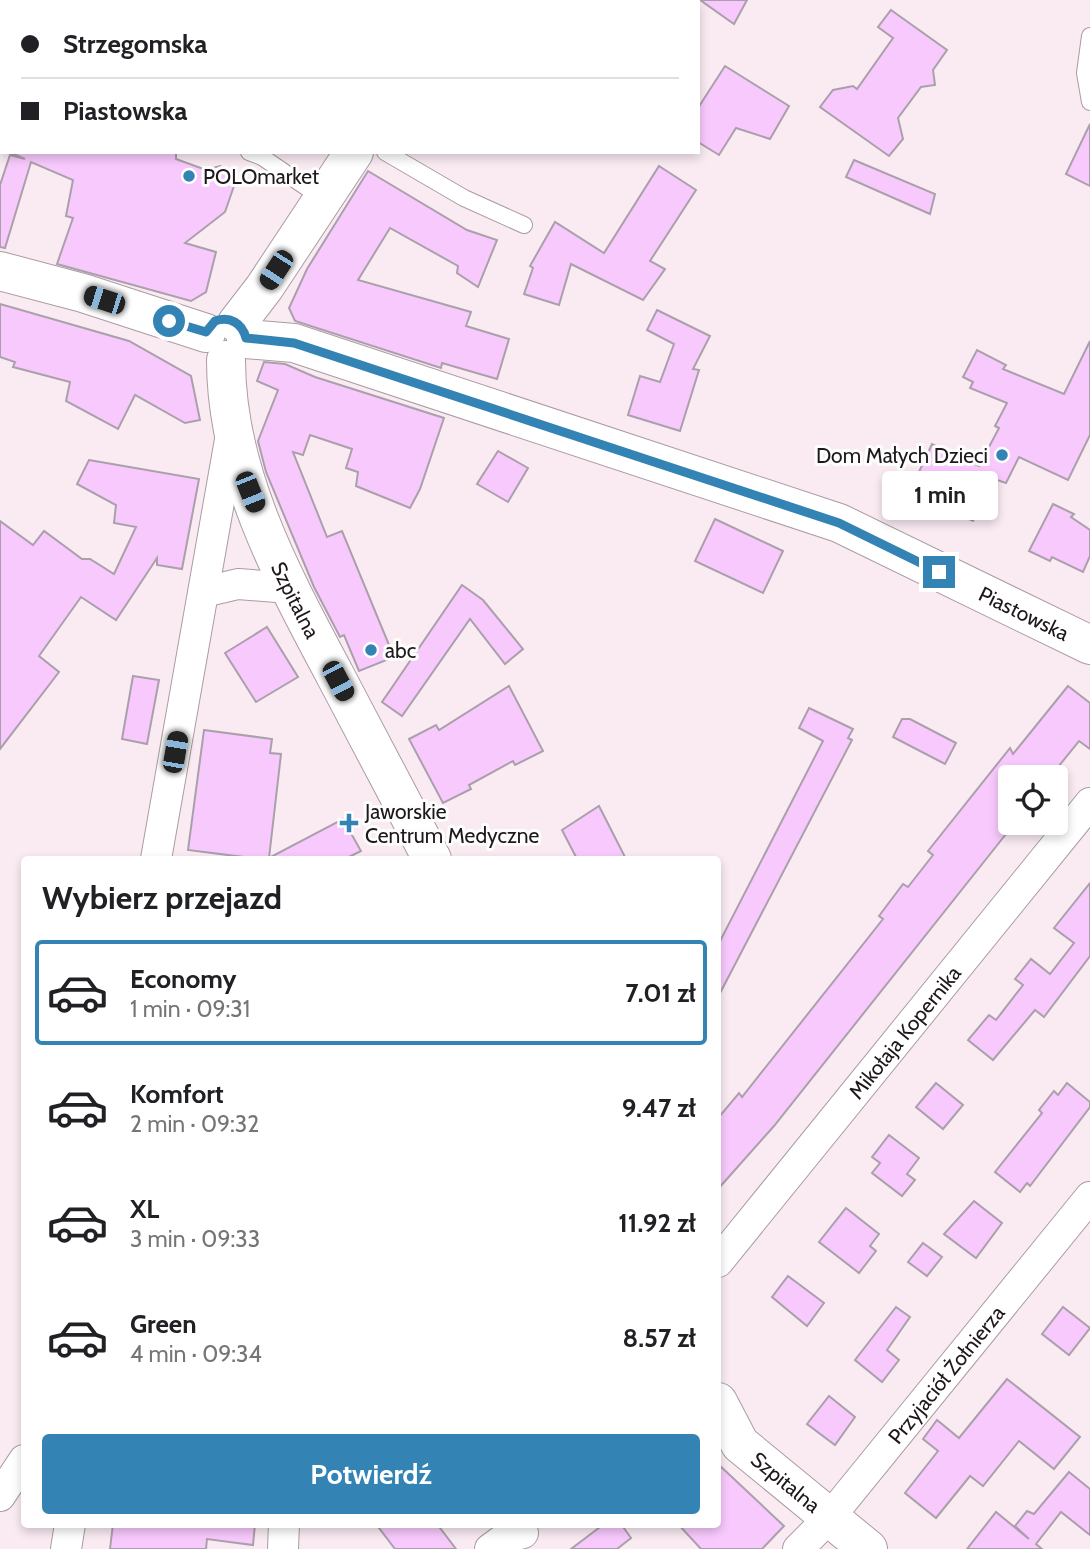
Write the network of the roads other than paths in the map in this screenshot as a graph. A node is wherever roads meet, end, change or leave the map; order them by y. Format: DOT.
graph roads {
  1 [pos="1090,36"];
  2 [pos="1090,102"];
  3 [pos="253,154"];
  4 [pos="353,154"];
  5 [pos="388,154"];
  6 [pos="322,198"];
  7 [pos="524,225"];
  8 [pos="0,271"];
  9 [pos="264,288"];
  10 [pos="229,338"];
  11 [pos="284,340"];
  12 [pos="231,434"];
  13 [pos="289,588"];
  14 [pos="204,592"];
  15 [pos="1090,645"];
  16 [pos="1090,803"];
  17 [pos="157,856"];
  18 [pos="430,856"];
  19 [pos="1090,1197"];
  20 [pos="721,1258"];
  21 [pos="721,1408"];
  22 [pos="21,1464"];
  23 [pos="0,1496"];
  24 [pos="829,1518"];
  25 [pos="69,1528"];
  26 [pos="284,1528"];
  27 [pos="525,1535"];
  28 [pos="66,1549"];
  29 [pos="283,1549"];
  30 [pos="490,1549"];
  31 [pos="798,1549"];
  32 [pos="868,1549"];
  1 -- 2 [label="lane"];
  3 -- 6 [label="lane"];
  4 -- 6 [label="street"];
  5 -- 7 [label="lane"];
  6 -- 9 [label="street"];
  8 -- 10 [label="street, Piastowska"];
  9 -- 10 [label="street"];
  9 -- 11 [label="street"];
  10 -- 11 [label="street, Piastowska"];
  10 -- 12 [label="street, Szpitalna"];
  11 -- 15 [label="street, Piastowska"];
  12 -- 13 [label="street, Szpitalna"];
  12 -- 14 [label="street"];
  13 -- 14 [label="street"];
  13 -- 18 [label="street, Szpitalna"];
  14 -- 17 [label="street"];
  16 -- 20 [label="street, Mikołaja Kopernika"];
  19 -- 24 [label="street, Przyjaciół Żołnierza"];
  21 -- 24 [label="street, Szpitalna"];
  22 -- 23 [label="street"];
  24 -- 31 [label="street, Przyjaciół Żołnierza"];
  24 -- 32 [label="street, Szpitalna"];
  25 -- 28 [label="street"];
  26 -- 29 [label="street"];
  27 -- 30 [label="street"];
}
